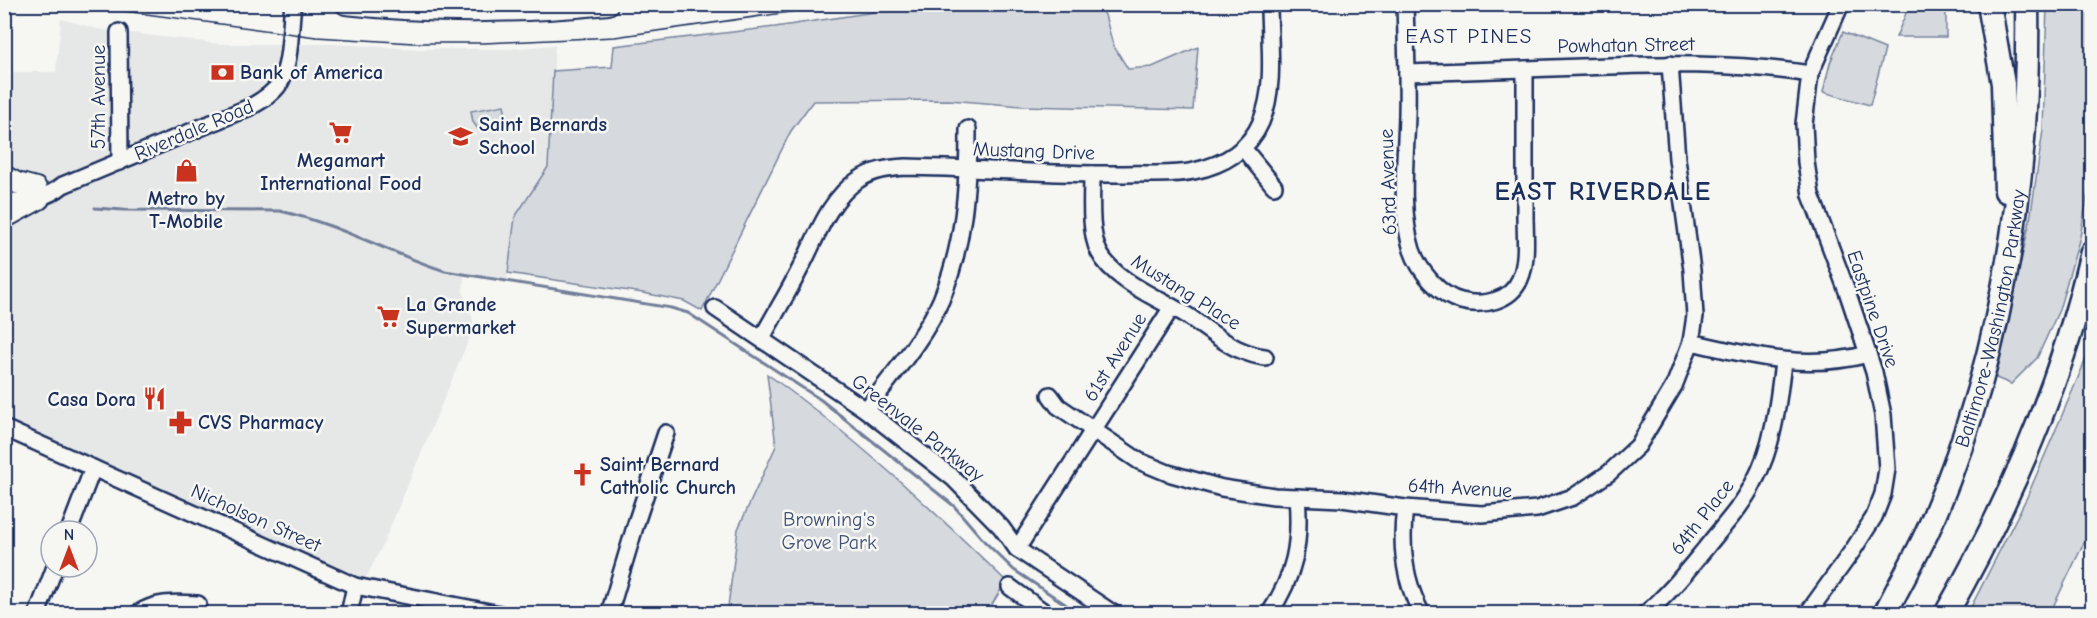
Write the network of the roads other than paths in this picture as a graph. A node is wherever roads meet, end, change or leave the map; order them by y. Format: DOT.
graph roads {
  1 [pos="293,4"];
  2 [pos="346,4"];
  3 [pos="608,4"];
  4 [pos="1269,4"];
  5 [pos="1405,4"];
  6 [pos="1841,4"];
  7 [pos="1989,4"];
  8 [pos="2027,4"];
  9 [pos="119,32"];
  10 [pos="1670,64"];
  11 [pos="1525,69"];
  12 [pos="1407,73"];
  13 [pos="1810,74"];
  14 [pos="968,129"];
  15 [pos="1243,148"];
  16 [pos="120,162"];
  17 [pos="968,170"];
  18 [pos="1092,174"];
  19 [pos="4,176"];
  20 [pos="1274,186"];
  21 [pos="4,190"];
  22 [pos="38,194"];
  23 [pos="4,202"];
  24 [pos="4,218"];
  25 [pos="2092,252"];
  26 [pos="2092,297"];
  27 [pos="1172,307"];
  28 [pos="715,308"];
  29 [pos="762,338"];
  30 [pos="1691,342"];
  31 [pos="1868,354"];
  32 [pos="1265,357"];
  33 [pos="1783,362"];
  34 [pos="1050,395"];
  35 [pos="866,410"];
  36 [pos="2036,426"];
  37 [pos="4,428"];
  38 [pos="1094,430"];
  39 [pos="666,433"];
  40 [pos="93,468"];
  41 [pos="1951,472"];
  42 [pos="1297,497"];
  43 [pos="1405,508"];
  44 [pos="74,519"];
  45 [pos="1017,549"];
  46 [pos="50,579"];
  47 [pos="355,586"];
  48 [pos="1010,587"];
  49 [pos="198,604"];
  50 [pos="37,614"];
  51 [pos="137,614"];
  52 [pos="349,614"];
  53 [pos="500,614"];
  54 [pos="609,614"];
  55 [pos="1047,614"];
  56 [pos="1114,614"];
  57 [pos="1269,614"];
  58 [pos="1422,614"];
  59 [pos="1645,614"];
  60 [pos="1807,614"];
  61 [pos="1885,614"];
  62 [pos="1946,614"];
  1 -- 16 [label="street, Riverdale Road"];
  2 -- 3 [label="main road"];
  4 -- 15 [label="street, Mustang Drive"];
  5 -- 12 [label="street, 63rd Avenue"];
  6 -- 13 [label="street, Eastpine Drive"];
  7 -- 41 [label="highway"];
  8 -- 41 [label="highway, Baltimore-Washington Parkway"];
  9 -- 16 [label="street, 57th Avenue"];
  10 -- 11 [label="street, Powhatan Street"];
  10 -- 13 [label="street, Powhatan Street"];
  10 -- 30 [label="street, 64th Avenue"];
  11 -- 12 [label="street, Powhatan Street"];
  11 -- 12 [label="street, 63rd Avenue"];
  13 -- 31 [label="street, Eastpine Drive"];
  14 -- 17 [label="street"];
  15 -- 18 [label="street, Mustang Drive"];
  15 -- 20 [label="street"];
  16 -- 22 [label="street, Riverdale Road"];
  17 -- 18 [label="street, Mustang Drive"];
  17 -- 29 [label="street, Mustang Drive"];
  17 -- 35 [label="street"];
  18 -- 27 [label="street, Mustang Place"];
  19 -- 22 [label="main road"];
  21 -- 22 [label="street, Riverdale Road"];
  22 -- 23 [label="street, Riverdale Road"];
  22 -- 24 [label="main road"];
  25 -- 36 [label="highway"];
  26 -- 36 [label="highway"];
  27 -- 32 [label="street, Mustang Place"];
  27 -- 38 [label="street, 61st Avenue"];
  28 -- 29 [label="street, Greenvale Parkway"];
  29 -- 35 [label="street, Greenvale Parkway"];
  30 -- 33 [label="street"];
  30 -- 43 [label="street, 64th Avenue"];
  31 -- 33 [label="street"];
  31 -- 60 [label="street, Eastpine Drive"];
  33 -- 59 [label="street, 64th Place"];
  34 -- 38 [label="street, 61st Avenue"];
  35 -- 45 [label="street, Greenvale Parkway"];
  36 -- 62 [label="highway"];
  37 -- 40 [label="street, Nicholson Street"];
  38 -- 42 [label="street, 64th Avenue"];
  38 -- 45 [label="street, 61st Avenue"];
  39 -- 54 [label="street"];
  40 -- 44 [label="street"];
  40 -- 47 [label="street, Nicholson Street"];
  41 -- 61 [label="highway, Baltimore-Washington Parkway"];
  42 -- 43 [label="street, 64th Avenue"];
  42 -- 57 [label="street"];
  43 -- 58 [label="street"];
  45 -- 56 [label="street, Greenvale Parkway"];
  46 -- 50 [label="street"];
  47 -- 52 [label="street"];
  47 -- 53 [label="street, Nicholson Street"];
  48 -- 55 [label="street"];
  49 -- 51 [label="street"];
}
